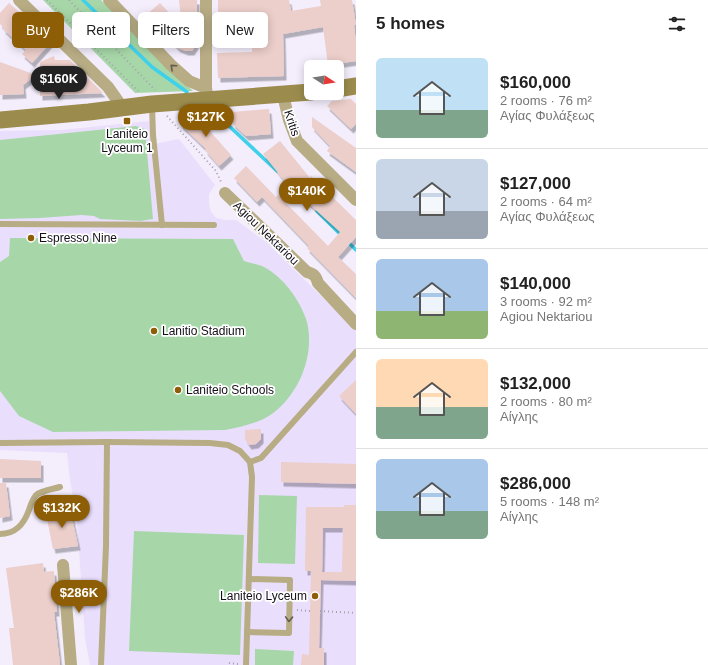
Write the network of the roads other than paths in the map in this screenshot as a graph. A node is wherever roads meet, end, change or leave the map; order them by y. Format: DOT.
graph roads {
  1 [pos="19,0"];
  2 [pos="109,0"];
  3 [pos="206,0"];
  4 [pos="356,86"];
  5 [pos="344,88"];
  6 [pos="304,93"];
  7 [pos="207,94"];
  8 [pos="284,95"];
  9 [pos="150,97"];
  10 [pos="122,108"];
  11 [pos="0,120"];
  12 [pos="225,193"];
  13 [pos="356,200"];
  14 [pos="0,224"];
  15 [pos="162,225"];
  16 [pos="214,225"];
  17 [pos="356,324"];
  18 [pos="356,352"];
  19 [pos="107,442"];
  20 [pos="0,443"];
  21 [pos="250,462"];
  22 [pos="60,487"];
  23 [pos="0,534"];
  24 [pos="64,565"];
  25 [pos="249,579"];
  26 [pos="247,632"];
  27 [pos="71,665"];
  28 [pos="101,665"];
  29 [pos="246,665"];
  1 -- 10 [label="street"];
  7 -- 2 [label="street, one-way"];
  3 -- 7 [label="street"];
  4 -- 5 [label="main road"];
  6 -- 8 [label="main road"];
  7 -- 8 [label="main road"];
  7 -- 9 [label="main road"];
  8 -- 13 [label="street, Kritis"];
  9 -- 10 [label="main road"];
  9 -- 15 [label="lane"];
  10 -- 11 [label="main road"];
  12 -- 17 [label="street, Agiou Nektariou"];
  14 -- 15 [label="lane"];
  15 -- 16 [label="lane"];
  18 -- 21 [label="lane"];
  19 -- 20 [label="lane"];
  19 -- 21 [label="lane"];
  19 -- 28 [label="lane"];
  21 -- 25 [label="lane"];
  22 -- 23 [label="lane"];
  24 -- 27 [label="street"];
  25 -- 26 [label="lane"];
  25 -- 26 [label="lane, one-way"];
  26 -- 29 [label="lane"];
}
